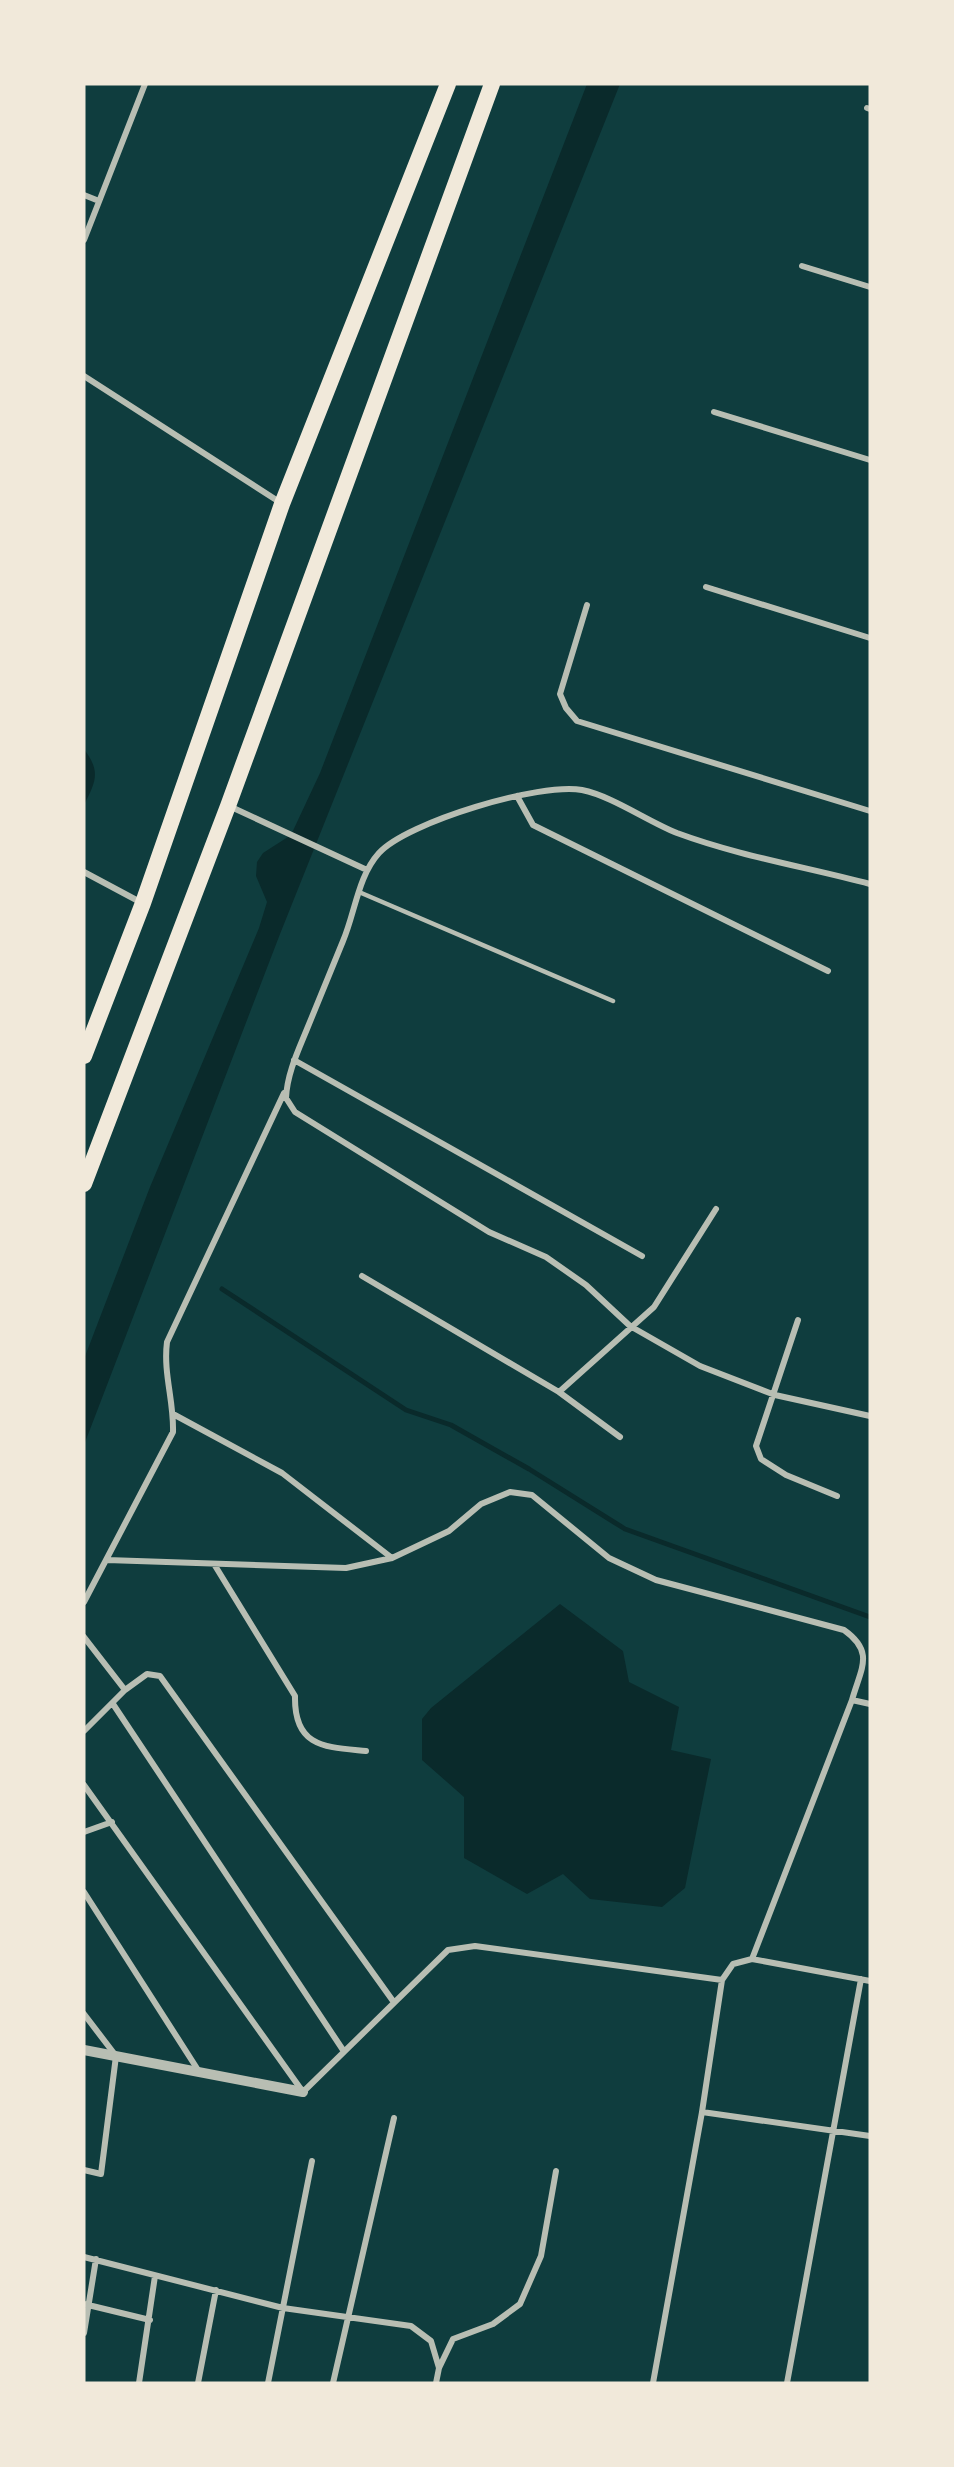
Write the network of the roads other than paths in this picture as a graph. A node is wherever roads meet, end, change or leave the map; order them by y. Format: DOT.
graph roads {
  1 [pos="145,84"];
  2 [pos="448,84"];
  3 [pos="492,84"];
  4 [pos="84,195"];
  5 [pos="99,201"];
  6 [pos="84,240"];
  7 [pos="802,266"];
  8 [pos="870,287"];
  9 [pos="84,376"];
  10 [pos="714,412"];
  11 [pos="870,460"];
  12 [pos="282,504"];
  13 [pos="706,587"];
  14 [pos="587,605"];
  15 [pos="870,638"];
  16 [pos="516,796"];
  17 [pos="228,806"];
  18 [pos="870,811"];
  19 [pos="368,870"];
  20 [pos="84,872"];
  21 [pos="870,884"];
  22 [pos="359,892"];
  23 [pos="143,903"];
  24 [pos="828,971"];
  25 [pos="613,1001"];
  26 [pos="84,1056"];
  27 [pos="294,1060"];
  28 [pos="286,1088"];
  29 [pos="84,1184"];
  30 [pos="716,1209"];
  31 [pos="642,1256"];
  32 [pos="362,1276"];
  33 [pos="798,1320"];
  34 [pos="630,1326"];
  35 [pos="559,1392"];
  36 [pos="774,1395"];
  37 [pos="173,1414"];
  38 [pos="870,1416"];
  39 [pos="620,1437"];
  40 [pos="837,1496"];
  41 [pos="392,1558"];
  42 [pos="107,1560"];
  43 [pos="214,1564"];
  44 [pos="84,1602"];
  45 [pos="84,1637"];
  46 [pos="126,1690"];
  47 [pos="852,1700"];
  48 [pos="113,1704"];
  49 [pos="870,1704"];
  50 [pos="84,1731"];
  51 [pos="366,1751"];
  52 [pos="84,1785"];
  53 [pos="112,1822"];
  54 [pos="84,1832"];
  55 [pos="84,1892"];
  56 [pos="752,1959"];
  57 [pos="861,1979"];
  58 [pos="722,1980"];
  59 [pos="870,1981"];
  60 [pos="393,2001"];
  61 [pos="84,2014"];
  62 [pos="84,2050"];
  63 [pos="343,2050"];
  64 [pos="116,2056"];
  65 [pos="198,2070"];
  66 [pos="303,2092"];
  67 [pos="702,2112"];
  68 [pos="393,2118"];
  69 [pos="833,2130"];
  70 [pos="870,2136"];
  71 [pos="312,2161"];
  72 [pos="84,2170"];
  73 [pos="556,2171"];
  74 [pos="84,2257"];
  75 [pos="96,2259"];
  76 [pos="155,2276"];
  77 [pos="216,2290"];
  78 [pos="86,2305"];
  79 [pos="283,2308"];
  80 [pos="348,2316"];
  81 [pos="150,2320"];
  82 [pos="84,2333"];
  83 [pos="439,2368"];
  84 [pos="139,2383"];
  85 [pos="198,2383"];
  86 [pos="268,2383"];
  87 [pos="333,2383"];
  88 [pos="436,2383"];
  89 [pos="653,2383"];
  90 [pos="787,2383"];
  1 -- 5 [label="street"];
  2 -- 12 [label="highway"];
  3 -- 17 [label="highway"];
  4 -- 5 [label="street"];
  5 -- 6 [label="street"];
  7 -- 8 [label="street"];
  9 -- 12 [label="street"];
  10 -- 11 [label="street"];
  12 -- 23 [label="highway"];
  13 -- 15 [label="street"];
  14 -- 18 [label="street"];
  16 -- 19 [label="street"];
  16 -- 21 [label="street"];
  16 -- 24 [label="street"];
  17 -- 19 [label="street"];
  17 -- 29 [label="highway"];
  19 -- 22 [label="street"];
  20 -- 23 [label="street"];
  22 -- 25 [label="lane"];
  22 -- 27 [label="street"];
  23 -- 26 [label="highway"];
  27 -- 28 [label="street"];
  27 -- 31 [label="street"];
  28 -- 34 [label="street"];
  28 -- 37 [label="street"];
  30 -- 34 [label="street"];
  32 -- 35 [label="street"];
  33 -- 36 [label="street"];
  34 -- 35 [label="street"];
  34 -- 36 [label="street"];
  35 -- 39 [label="street"];
  36 -- 38 [label="street"];
  36 -- 40 [label="street"];
  37 -- 41 [label="street"];
  37 -- 42 [label="street"];
  41 -- 43 [label="street"];
  41 -- 47 [label="street"];
  42 -- 43 [label="street"];
  42 -- 44 [label="street"];
  43 -- 51 [label="street"];
  45 -- 46 [label="street"];
  46 -- 48 [label="street"];
  46 -- 60 [label="street"];
  47 -- 49 [label="street"];
  47 -- 56 [label="street"];
  48 -- 50 [label="street"];
  48 -- 63 [label="street"];
  52 -- 53 [label="street"];
  53 -- 54 [label="street"];
  53 -- 66 [label="street"];
  55 -- 65 [label="street"];
  56 -- 57 [label="street"];
  56 -- 58 [label="street"];
  57 -- 59 [label="street"];
  57 -- 69 [label="street"];
  58 -- 60 [label="street"];
  58 -- 67 [label="street"];
  60 -- 63 [label="street"];
  61 -- 64 [label="street"];
  62 -- 64 [label="street"];
  63 -- 66 [label="street"];
  64 -- 65 [label="street"];
  64 -- 72 [label="street"];
  65 -- 66 [label="street"];
  67 -- 69 [label="street"];
  67 -- 89 [label="street"];
  68 -- 80 [label="street"];
  69 -- 70 [label="street"];
  69 -- 90 [label="street"];
  71 -- 79 [label="street"];
  73 -- 83 [label="street"];
  74 -- 75 [label="street"];
  75 -- 76 [label="street"];
  75 -- 78 [label="street"];
  76 -- 77 [label="street"];
  76 -- 81 [label="street"];
  77 -- 79 [label="street"];
  77 -- 85 [label="street"];
  78 -- 81 [label="street"];
  78 -- 82 [label="street"];
  79 -- 80 [label="street"];
  79 -- 86 [label="street"];
  80 -- 83 [label="street"];
  80 -- 87 [label="street"];
  81 -- 84 [label="street"];
  83 -- 88 [label="street"];
}
